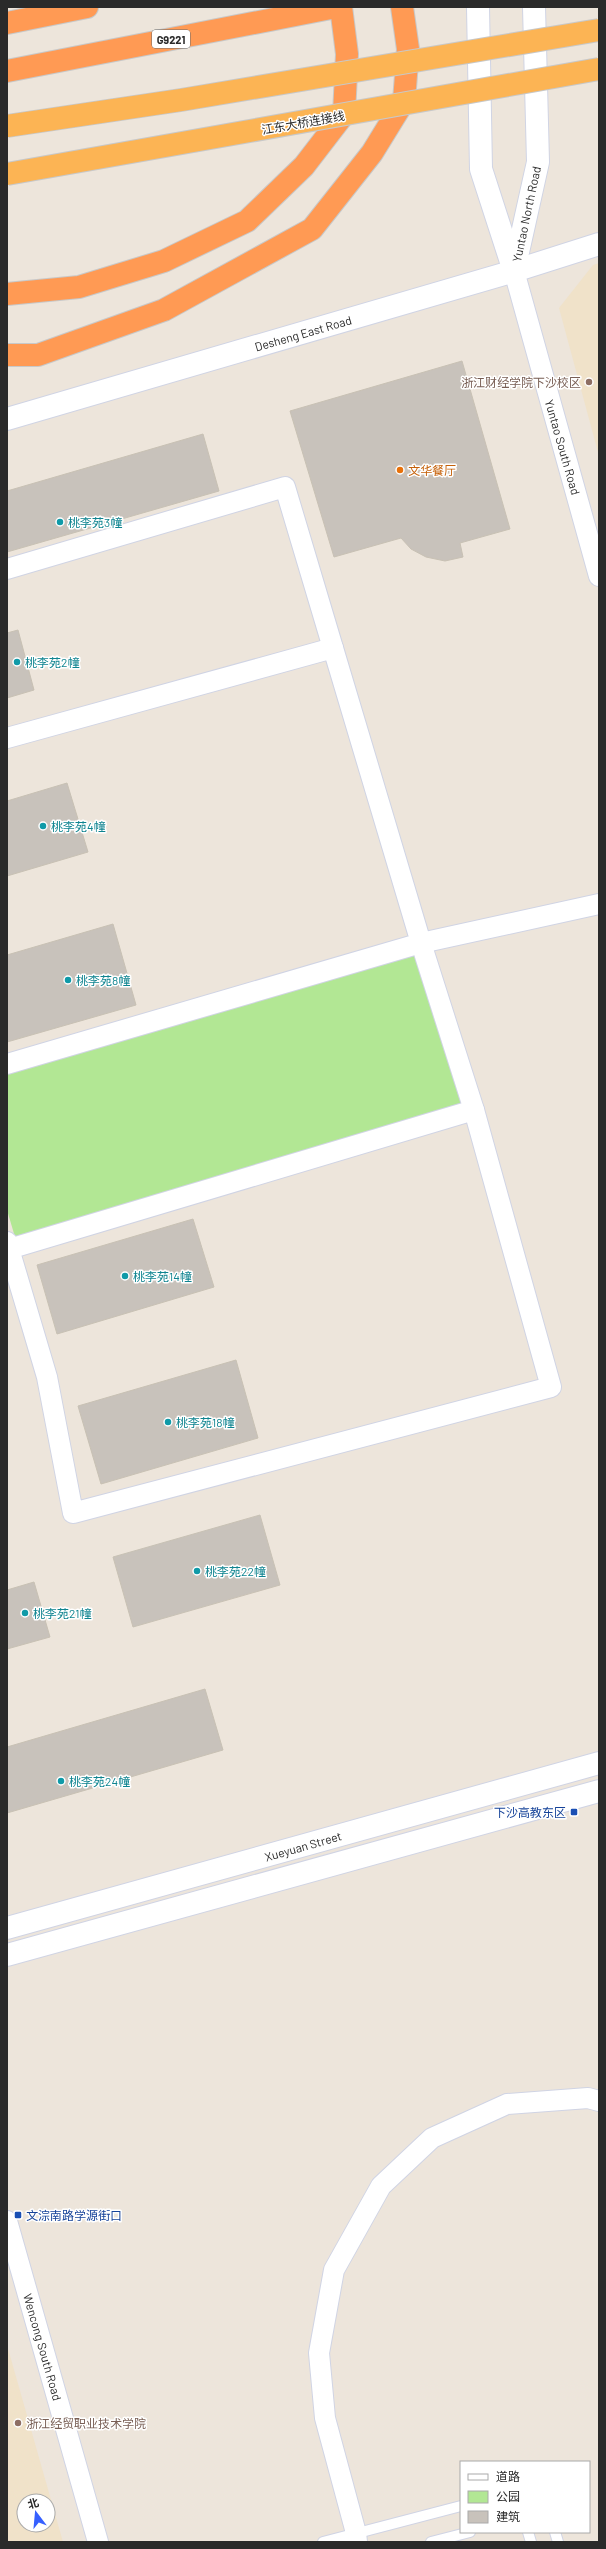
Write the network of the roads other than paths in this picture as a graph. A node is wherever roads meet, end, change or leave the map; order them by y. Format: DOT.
graph roads {
  1 [pos="87,7"];
  2 [pos="336,7"];
  3 [pos="341,7"];
  4 [pos="402,7"];
  5 [pos="478,7"];
  6 [pos="534,7"];
  7 [pos="7,23"];
  8 [pos="599,30"];
  9 [pos="599,69"];
  10 [pos="7,70"];
  11 [pos="7,126"];
  12 [pos="7,174"];
  13 [pos="599,244"];
  14 [pos="514,271"];
  15 [pos="7,294"];
  16 [pos="7,355"];
  17 [pos="7,419"];
  18 [pos="7,569"];
  19 [pos="599,576"];
  20 [pos="333,648"];
  21 [pos="7,738"];
  22 [pos="599,904"];
  23 [pos="421,943"];
  24 [pos="7,1064"];
  25 [pos="474,1110"];
  26 [pos="8,1246"];
  27 [pos="599,1763"];
  28 [pos="599,1791"];
  29 [pos="7,1928"];
  30 [pos="7,1955"];
  31 [pos="599,2102"];
  32 [pos="7,2221"];
  33 [pos="460,2506"];
  34 [pos="466,2533"];
  35 [pos="357,2537"];
  36 [pos="98,2542"];
  37 [pos="323,2542"];
  38 [pos="431,2542"];
  1 -- 7 [label="highway"];
  2 -- 10 [label="highway, G9221"];
  3 -- 15 [label="highway, bridge"];
  4 -- 16 [label="highway, bridge"];
  5 -- 14 [label="main road, Yuntao North Road"];
  6 -- 14 [label="main road, Yuntao North Road"];
  8 -- 11 [label="highway, bridge"];
  9 -- 12 [label="highway, 江东大桥连接线, bridge"];
  13 -- 14 [label="main road, Desheng East Road"];
  14 -- 17 [label="main road, Desheng East Road"];
  14 -- 19 [label="street, Yuntao South Road"];
  18 -- 20 [label="street"];
  20 -- 21 [label="street"];
  20 -- 23 [label="street"];
  22 -- 23 [label="street"];
  23 -- 24 [label="street"];
  23 -- 25 [label="street"];
  25 -- 26 [label="street"];
  25 -- 26 [label="street"];
  27 -- 29 [label="main road, Xueyuan Street"];
  28 -- 30 [label="main road"];
  31 -- 35 [label="street"];
  32 -- 36 [label="street, Wencong South Road"];
  33 -- 35 [label="lane"];
  34 -- 38 [label="lane"];
  35 -- 37 [label="lane"];
}
